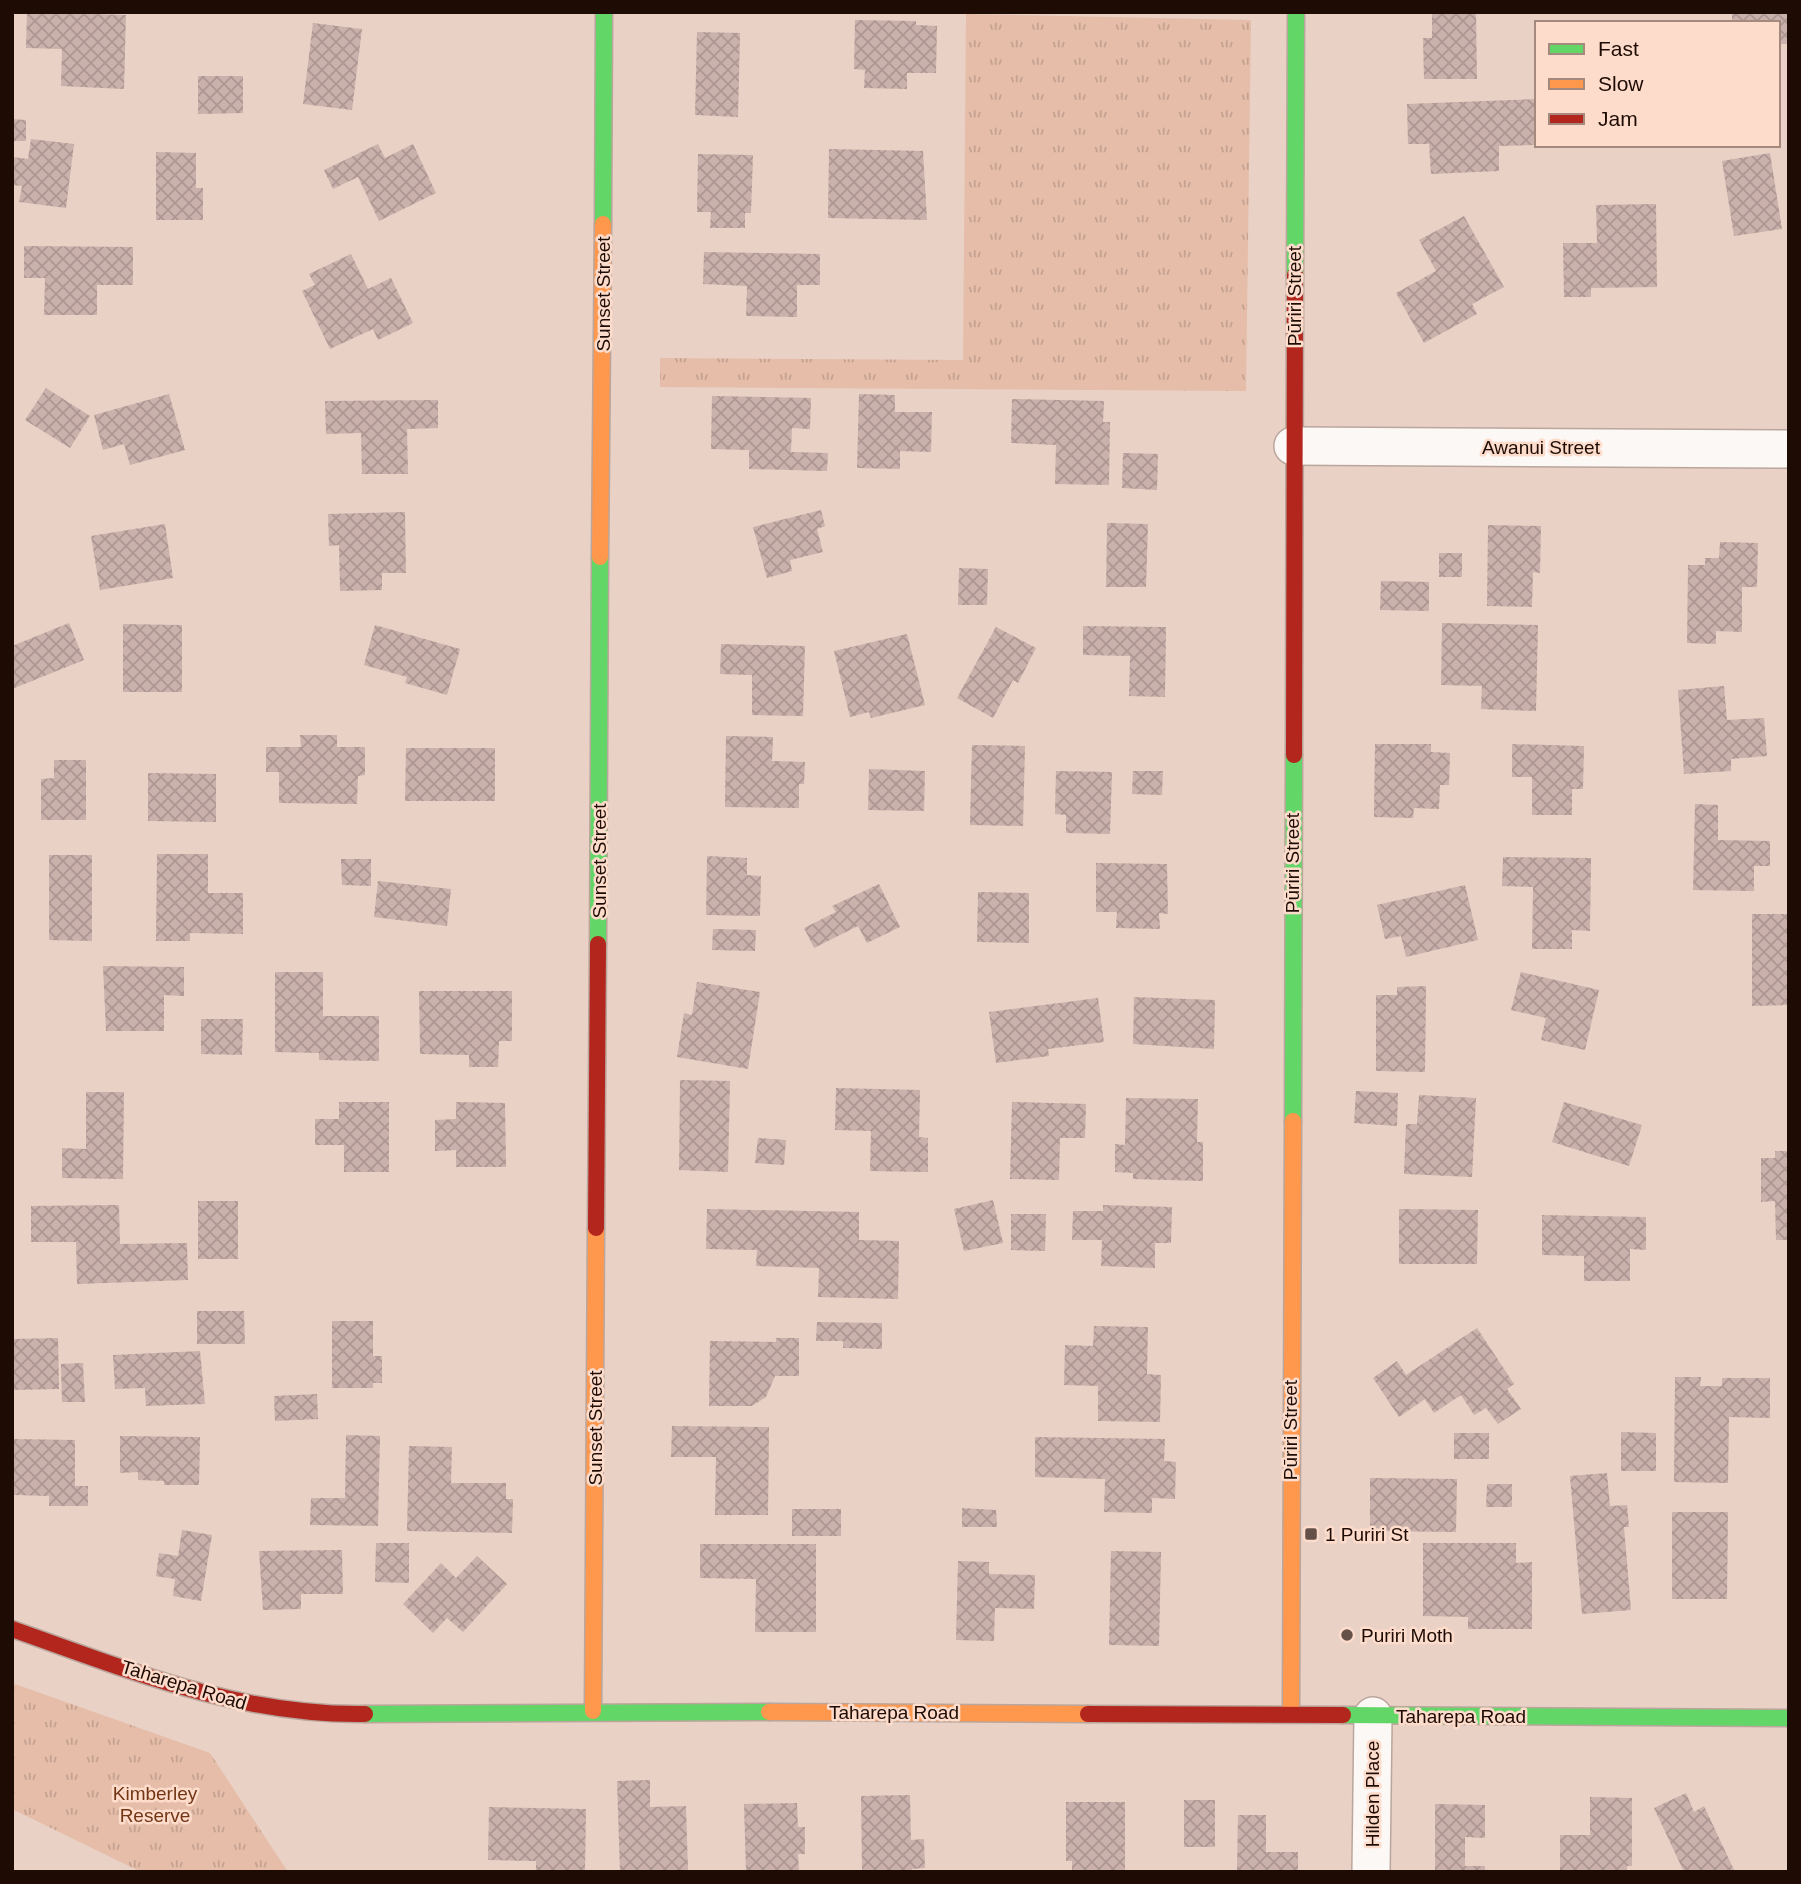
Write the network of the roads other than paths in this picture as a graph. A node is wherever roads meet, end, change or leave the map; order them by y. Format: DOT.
graph roads {
  1 [pos="604,12"];
  2 [pos="1296,12"];
  3 [pos="1293,446"];
  4 [pos="1789,449"];
  5 [pos="12,1629"];
  6 [pos="593,1711"];
  7 [pos="1291,1714"];
  8 [pos="1373,1716"];
  9 [pos="1789,1718"];
  10 [pos="1371,1872"];
  1 -- 6 [label="street, Sunset Street"];
  2 -- 3 [label="street, Pūriri Street"];
  3 -- 4 [label="street, Awanui Street"];
  3 -- 7 [label="street, Pūriri Street"];
  5 -- 6 [label="street, Taharepa Road"];
  6 -- 7 [label="street, Taharepa Road"];
  7 -- 8 [label="street, Taharepa Road"];
  8 -- 9 [label="street, Taharepa Road"];
  8 -- 10 [label="street, Hilden Place"];
}
